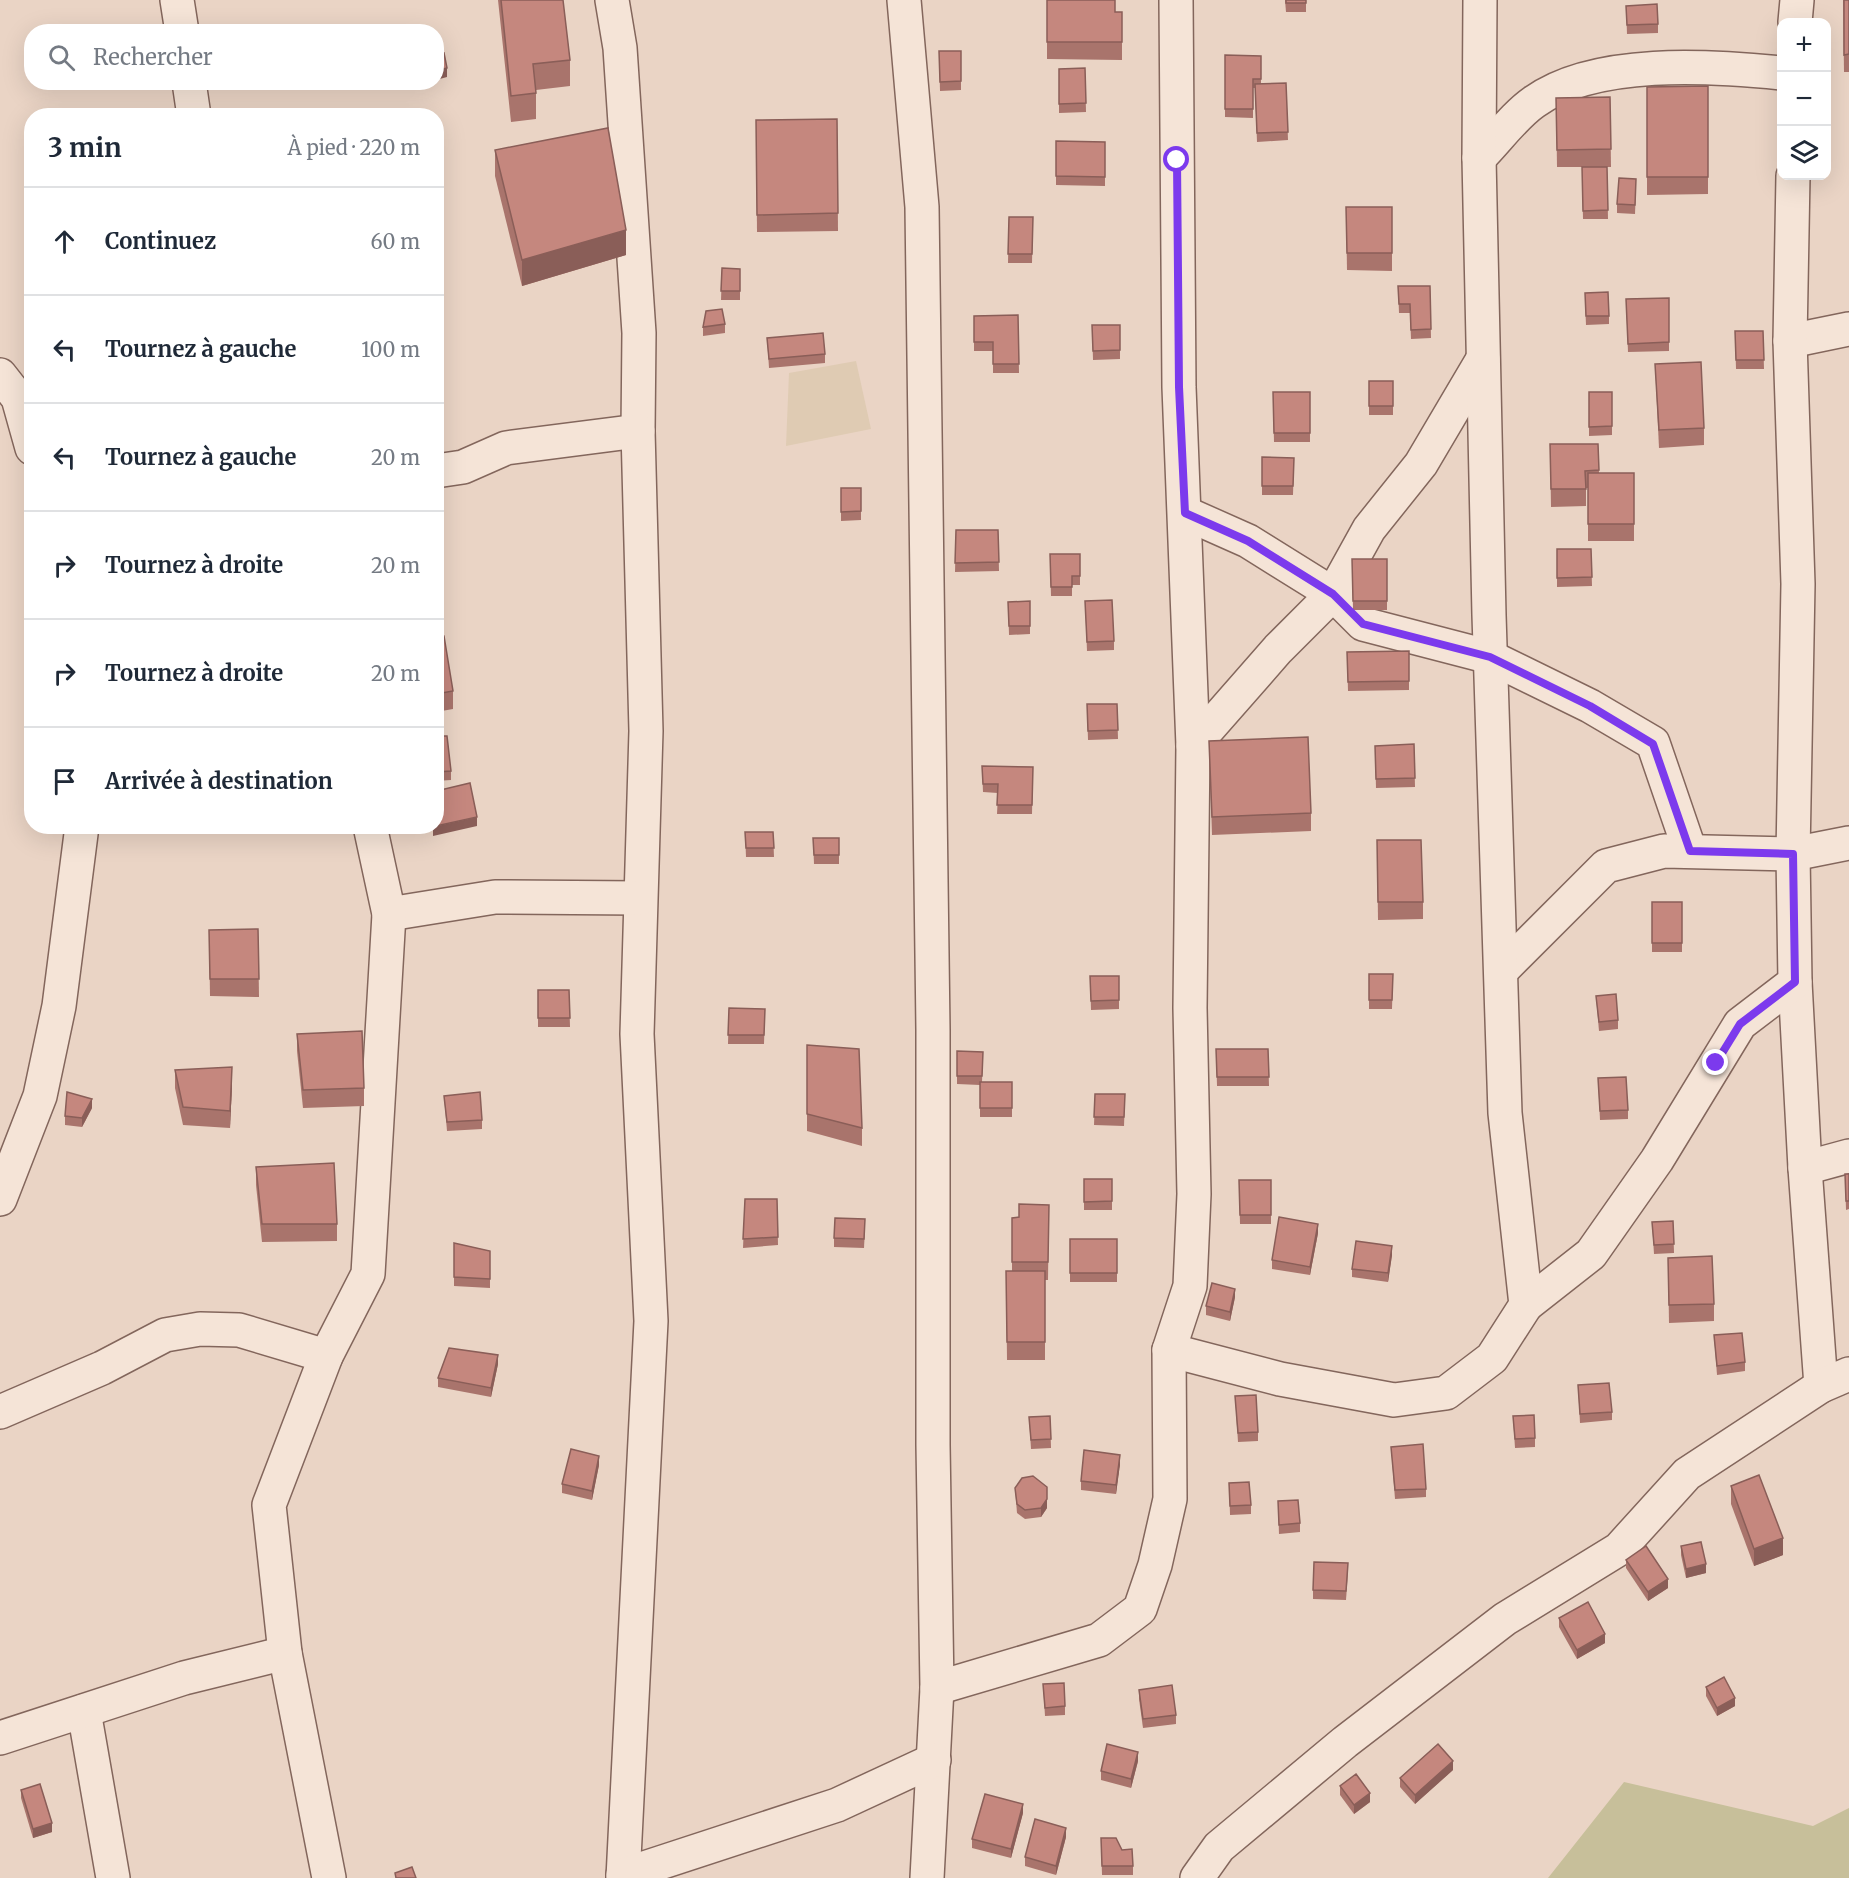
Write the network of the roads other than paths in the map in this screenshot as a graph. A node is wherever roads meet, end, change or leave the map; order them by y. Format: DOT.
graph roads {
  1 [pos="177,0"];
  2 [pos="612,0"];
  3 [pos="904,0"];
  4 [pos="1176,0"];
  5 [pos="1480,0"];
  6 [pos="1797,0"];
  7 [pos="1795,18"];
  8 [pos="181,24"];
  9 [pos="1777,73"];
  10 [pos="190,90"];
  11 [pos="193,108"];
  12 [pos="1479,158"];
  13 [pos="1793,180"];
  14 [pos="1849,329"];
  15 [pos="1790,341"];
  16 [pos="1483,359"];
  17 [pos="0,375"];
  18 [pos="24,419"];
  19 [pos="638,431"];
  20 [pos="444,470"];
  21 [pos="1185,513"];
  22 [pos="1333,594"];
  23 [pos="1490,657"];
  24 [pos="1193,746"];
  25 [pos="81,834"];
  26 [pos="372,834"];
  27 [pos="1849,843"];
  28 [pos="1690,851"];
  29 [pos="1793,854"];
  30 [pos="640,898"];
  31 [pos="389,914"];
  32 [pos="1502,970"];
  33 [pos="1795,982"];
  34 [pos="1849,1156"];
  35 [pos="1804,1168"];
  36 [pos="0,1199"];
  37 [pos="1526,1305"];
  38 [pos="1169,1350"];
  39 [pos="326,1356"];
  40 [pos="1835,1380"];
  41 [pos="0,1412"];
  42 [pos="285,1653"];
  43 [pos="937,1688"];
  44 [pos="84,1711"];
  45 [pos="0,1738"];
  46 [pos="934,1760"];
  47 [pos="623,1876"];
  48 [pos="113,1878"];
  49 [pos="328,1878"];
  50 [pos="927,1878"];
  51 [pos="1197,1878"];
  1 -- 8 [label="street"];
  2 -- 19 [label="street"];
  3 -- 43 [label="street"];
  4 -- 21 [label="street"];
  5 -- 12 [label="street"];
  6 -- 7 [label="street"];
  9 -- 12 [label="street"];
  10 -- 11 [label="street"];
  12 -- 16 [label="street"];
  13 -- 15 [label="street"];
  14 -- 15 [label="street"];
  15 -- 29 [label="street"];
  16 -- 22 [label="street"];
  16 -- 23 [label="street"];
  17 -- 18 [label="street"];
  19 -- 20 [label="street"];
  19 -- 30 [label="street"];
  21 -- 22 [label="street"];
  21 -- 24 [label="street"];
  22 -- 23 [label="street"];
  22 -- 24 [label="street"];
  23 -- 28 [label="street"];
  23 -- 32 [label="street"];
  24 -- 38 [label="street"];
  25 -- 36 [label="street"];
  26 -- 31 [label="street"];
  27 -- 29 [label="street"];
  28 -- 29 [label="street"];
  28 -- 32 [label="street"];
  29 -- 33 [label="street"];
  30 -- 31 [label="street"];
  30 -- 47 [label="street"];
  31 -- 39 [label="street"];
  32 -- 37 [label="street"];
  33 -- 35 [label="street"];
  33 -- 37 [label="street"];
  34 -- 35 [label="street"];
  35 -- 40 [label="street"];
  37 -- 38 [label="street"];
  38 -- 43 [label="street"];
  39 -- 41 [label="street"];
  39 -- 42 [label="street"];
  40 -- 51 [label="street"];
  42 -- 44 [label="street"];
  42 -- 49 [label="street"];
  43 -- 46 [label="street"];
  44 -- 45 [label="street"];
  44 -- 48 [label="street"];
  46 -- 47 [label="street"];
  46 -- 50 [label="street"];
}
